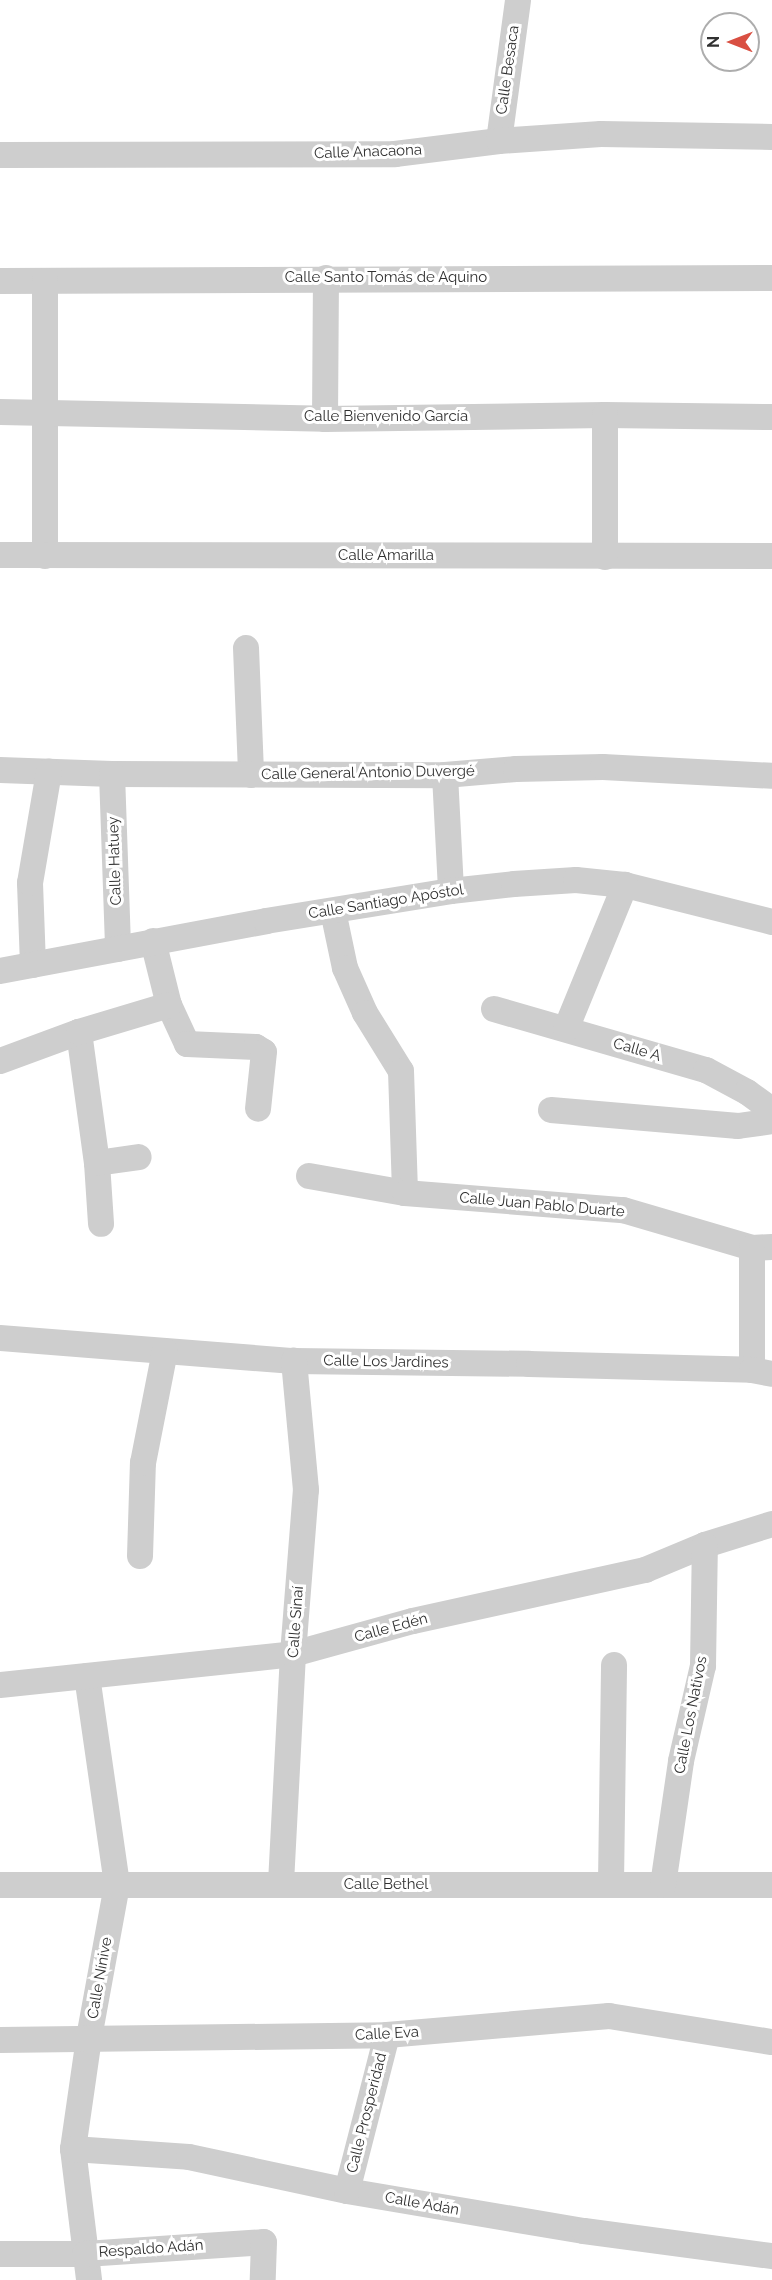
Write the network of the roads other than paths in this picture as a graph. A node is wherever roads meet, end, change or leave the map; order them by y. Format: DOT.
graph roads {
  1 [pos="518,0"];
  2 [pos="772,137"];
  3 [pos="499,141"];
  4 [pos="0,155"];
  5 [pos="326,278"];
  6 [pos="772,278"];
  7 [pos="0,281"];
  8 [pos="45,281"];
  9 [pos="45,411"];
  10 [pos="0,412"];
  11 [pos="605,415"];
  12 [pos="772,417"];
  13 [pos="325,418"];
  14 [pos="0,555"];
  15 [pos="45,555"];
  16 [pos="772,556"];
  17 [pos="605,557"];
  18 [pos="246,648"];
  19 [pos="0,770"];
  20 [pos="48,772"];
  21 [pos="112,774"];
  22 [pos="250,775"];
  23 [pos="444,775"];
  24 [pos="772,776"];
  25 [pos="625,885"];
  26 [pos="450,891"];
  27 [pos="333,911"];
  28 [pos="772,922"];
  29 [pos="153,941"];
  30 [pos="118,949"];
  31 [pos="33,965"];
  32 [pos="0,970"];
  33 [pos="169,1005"];
  34 [pos="494,1009"];
  35 [pos="566,1029"];
  36 [pos="79,1032"];
  37 [pos="0,1061"];
  38 [pos="258,1109"];
  39 [pos="551,1110"];
  40 [pos="772,1110"];
  41 [pos="772,1121"];
  42 [pos="139,1157"];
  43 [pos="97,1163"];
  44 [pos="309,1176"];
  45 [pos="405,1193"];
  46 [pos="101,1224"];
  47 [pos="762,1247"];
  48 [pos="0,1338"];
  49 [pos="165,1351"];
  50 [pos="294,1361"];
  51 [pos="762,1372"];
  52 [pos="772,1524"];
  53 [pos="705,1545"];
  54 [pos="140,1556"];
  55 [pos="293,1654"];
  56 [pos="614,1665"];
  57 [pos="87,1676"];
  58 [pos="0,1685"];
  59 [pos="282,1883"];
  60 [pos="610,1883"];
  61 [pos="0,1885"];
  62 [pos="117,1885"];
  63 [pos="663,1885"];
  64 [pos="772,1885"];
  65 [pos="387,2035"];
  66 [pos="89,2038"];
  67 [pos="0,2040"];
  68 [pos="772,2042"];
  69 [pos="74,2149"];
  70 [pos="347,2191"];
  71 [pos="0,2254"];
  72 [pos="85,2254"];
  73 [pos="772,2256"];
  74 [pos="89,2280"];
  75 [pos="263,2280"];
  1 -- 3 [label="street, Calle Besaca"];
  2 -- 3 [label="street, Calle Anacaona"];
  3 -- 4 [label="street, Calle Anacaona"];
  5 -- 6 [label="street, Calle Santo Tomás de Aquino"];
  5 -- 8 [label="street, Calle Santo Tomás de Aquino"];
  5 -- 13 [label="street"];
  7 -- 8 [label="street, Calle Santo Tomás de Aquino"];
  8 -- 9 [label="street"];
  9 -- 10 [label="street, Calle Bienvenido García"];
  9 -- 13 [label="street, Calle Bienvenido García"];
  9 -- 15 [label="street"];
  11 -- 12 [label="street, Calle Bienvenido García"];
  11 -- 13 [label="street, Calle Bienvenido García"];
  11 -- 17 [label="street"];
  14 -- 15 [label="street, Calle Amarilla"];
  15 -- 17 [label="street, Calle Amarilla"];
  16 -- 17 [label="street, Calle Amarilla"];
  18 -- 22 [label="street"];
  19 -- 20 [label="street, Calle General Antonio Duvergé"];
  20 -- 21 [label="street, Calle General Antonio Duvergé"];
  20 -- 31 [label="street"];
  21 -- 22 [label="street, Calle General Antonio Duvergé"];
  21 -- 30 [label="street, Calle Hatuey"];
  22 -- 23 [label="street, Calle General Antonio Duvergé"];
  23 -- 24 [label="street, Calle General Antonio Duvergé"];
  23 -- 26 [label="street"];
  25 -- 26 [label="street, Calle Santiago Apóstol"];
  25 -- 28 [label="street, Calle Santiago Apóstol"];
  25 -- 35 [label="street"];
  26 -- 27 [label="street, Calle Santiago Apóstol"];
  27 -- 29 [label="street, Calle Santiago Apóstol"];
  27 -- 45 [label="street"];
  29 -- 30 [label="street, Calle Santiago Apóstol"];
  29 -- 33 [label="street"];
  30 -- 31 [label="street, Calle Santiago Apóstol"];
  31 -- 32 [label="street, Calle Santiago Apóstol"];
  33 -- 36 [label="street"];
  33 -- 38 [label="street"];
  34 -- 35 [label="street, Calle A"];
  35 -- 40 [label="street, Calle A"];
  36 -- 37 [label="street"];
  36 -- 43 [label="street"];
  39 -- 41 [label="street"];
  42 -- 43 [label="street"];
  43 -- 46 [label="street"];
  44 -- 45 [label="street, Calle Juan Pablo Duarte"];
  45 -- 47 [label="street, Calle Juan Pablo Duarte"];
  47 -- 51 [label="street"];
  48 -- 49 [label="street, Calle Los Jardines"];
  49 -- 50 [label="street, Calle Los Jardines"];
  49 -- 54 [label="street"];
  50 -- 51 [label="street, Calle Los Jardines"];
  50 -- 55 [label="street, Calle Sinaí"];
  52 -- 53 [label="street, Calle Edén"];
  53 -- 55 [label="street, Calle Edén"];
  53 -- 63 [label="street, Calle Los Nativos"];
  55 -- 57 [label="street, Calle Edén"];
  55 -- 59 [label="street, Calle Sinaí"];
  56 -- 60 [label="street"];
  57 -- 58 [label="street, Calle Edén"];
  57 -- 62 [label="street, Calle Nínive"];
  59 -- 60 [label="street, Calle Bethel"];
  59 -- 62 [label="street, Calle Bethel"];
  60 -- 63 [label="street, Calle Bethel"];
  61 -- 62 [label="street, Calle Bethel"];
  62 -- 66 [label="street, Calle Nínive"];
  63 -- 64 [label="street, Calle Bethel"];
  65 -- 66 [label="street, Calle Eva"];
  65 -- 68 [label="street, Calle Eva"];
  65 -- 70 [label="street, Calle Prosperidad"];
  66 -- 67 [label="street, Calle Eva"];
  66 -- 69 [label="street, Calle Nínive"];
  69 -- 70 [label="street, Calle Adán"];
  69 -- 72 [label="street, Calle Nínive"];
  70 -- 73 [label="street, Calle Adán"];
  71 -- 72 [label="street, Respaldo Adán"];
  72 -- 74 [label="street, Calle Nínive"];
  72 -- 75 [label="street, Respaldo Adán"];
}
